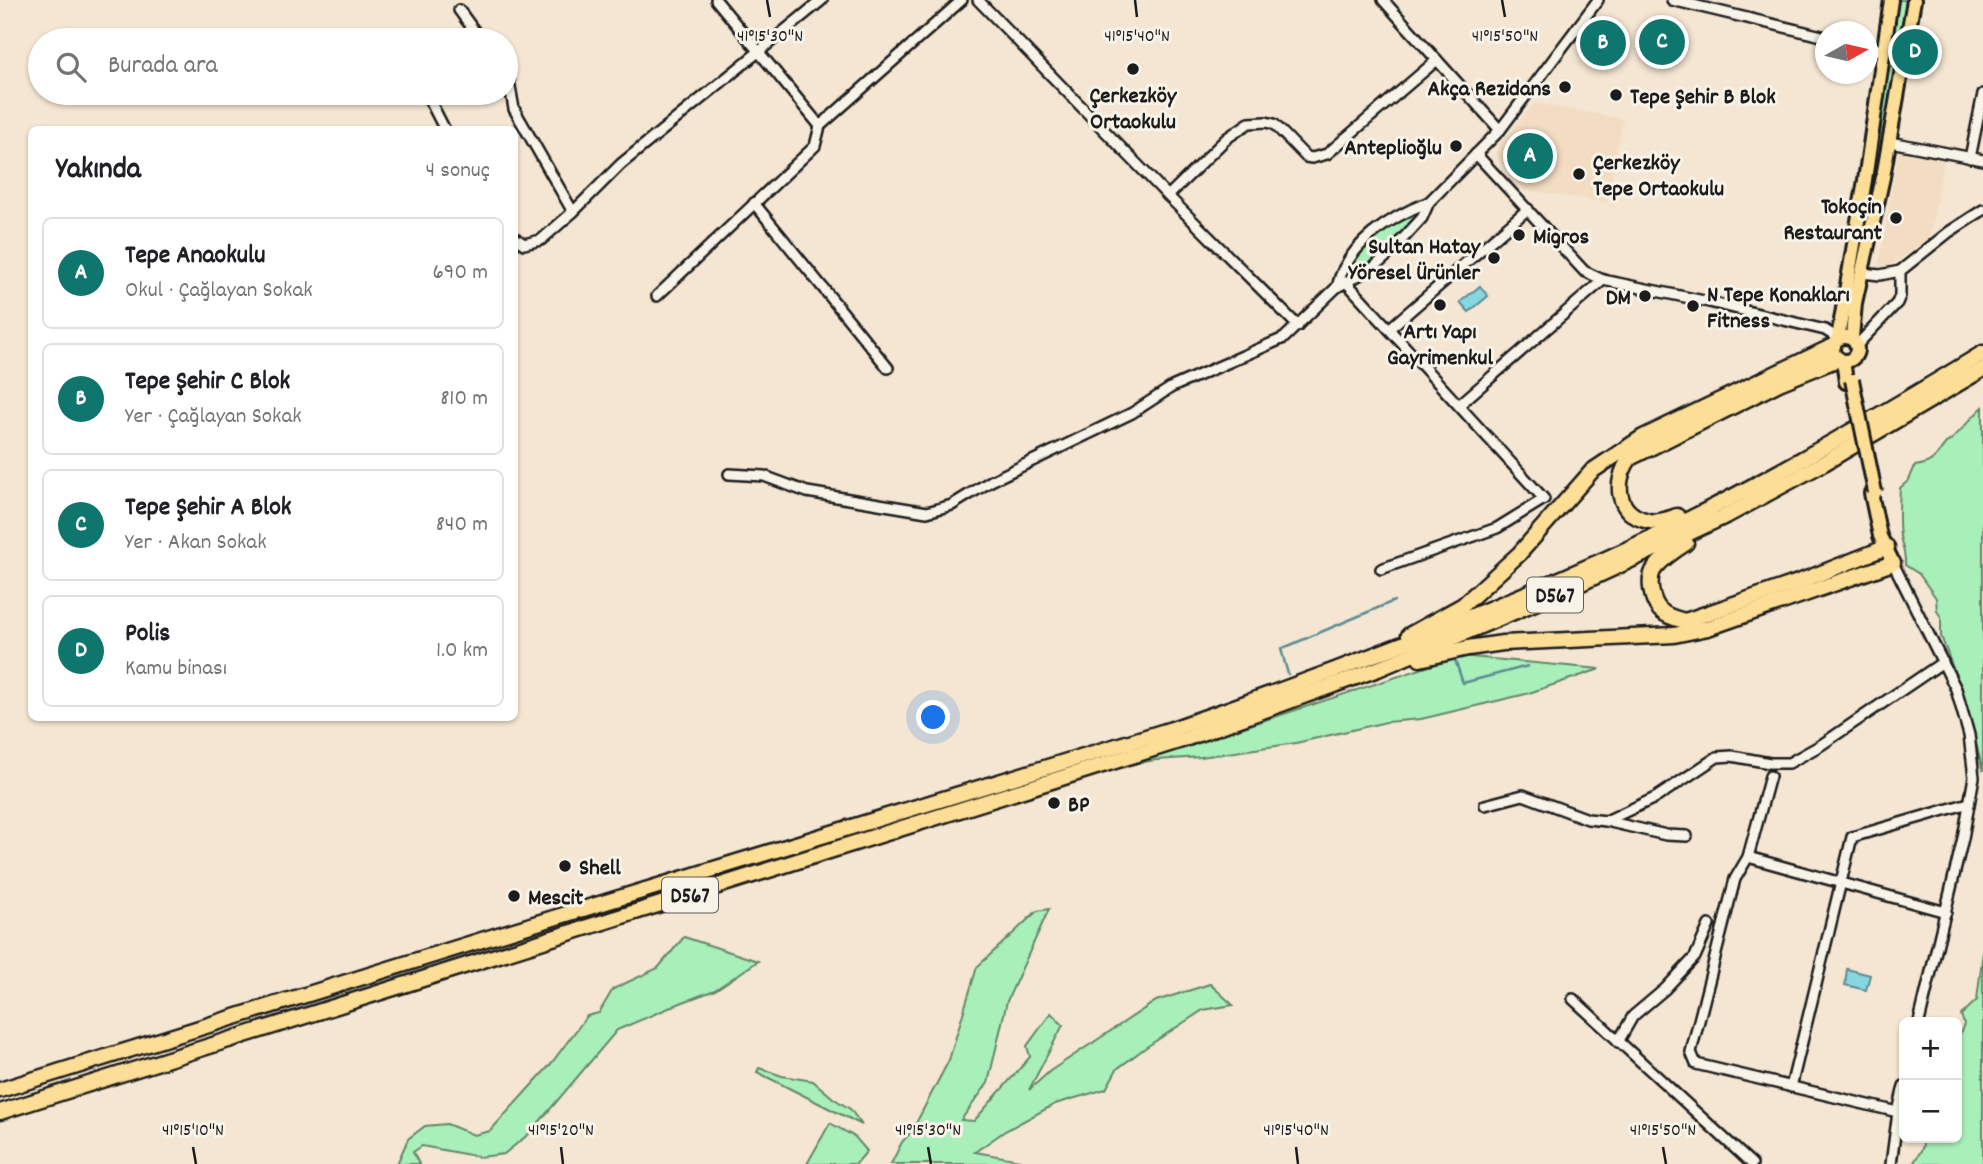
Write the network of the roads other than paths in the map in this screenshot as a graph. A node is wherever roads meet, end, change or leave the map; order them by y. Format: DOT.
graph roads {
  1 [pos="716,0"];
  2 [pos="822,0"];
  3 [pos="978,0"];
  4 [pos="1383,0"];
  5 [pos="1598,0"];
  6 [pos="1672,0"];
  7 [pos="1891,0"];
  8 [pos="1913,0"];
  9 [pos="959,3"];
  10 [pos="459,10"];
  11 [pos="472,28"];
  12 [pos="1815,35"];
  13 [pos="1878,50"];
  14 [pos="757,51"];
  15 [pos="1883,51"];
  16 [pos="1905,54"];
  17 [pos="1437,60"];
  18 [pos="1983,94"];
  19 [pos="432,105"];
  20 [pos="513,105"];
  21 [pos="443,126"];
  22 [pos="820,126"];
  23 [pos="1500,130"];
  24 [pos="1890,142"];
  25 [pos="1476,154"];
  26 [pos="1970,158"];
  27 [pos="1983,160"];
  28 [pos="1168,196"];
  29 [pos="1429,202"];
  30 [pos="754,204"];
  31 [pos="1528,209"];
  32 [pos="1983,210"];
  33 [pos="573,212"];
  34 [pos="518,240"];
  35 [pos="1900,271"];
  36 [pos="1862,273"];
  37 [pos="1603,281"];
  38 [pos="1346,282"];
  39 [pos="1337,287"];
  40 [pos="657,296"];
  41 [pos="1298,326"];
  42 [pos="1389,329"];
  43 [pos="1855,347"];
  44 [pos="1837,351"];
  45 [pos="1983,353"];
  46 [pos="888,368"];
  47 [pos="1983,369"];
  48 [pos="1849,381"];
  49 [pos="1459,405"];
  50 [pos="729,474"];
  51 [pos="1721,501"];
  52 [pos="1728,515"];
  53 [pos="1887,547"];
  54 [pos="1893,563"];
  55 [pos="1381,569"];
  56 [pos="1374,654"];
  57 [pos="1943,662"];
  58 [pos="1378,670"];
  59 [pos="1770,776"];
  60 [pos="1969,803"];
  61 [pos="1485,805"];
  62 [pos="1606,821"];
  63 [pos="1687,836"];
  64 [pos="1748,857"];
  65 [pos="1841,884"];
  66 [pos="1946,912"];
  67 [pos="1709,925"];
  68 [pos="1573,999"];
  69 [pos="1920,1017"];
  70 [pos="1618,1042"];
  71 [pos="1791,1087"];
  72 [pos="0,1090"];
  73 [pos="1899,1108"];
  74 [pos="0,1112"];
  75 [pos="1898,1112"];
  76 [pos="1752,1164"];
  77 [pos="1891,1164"];
  1 -- 14 [label="street"];
  2 -- 14 [label="street"];
  3 -- 28 [label="street"];
  4 -- 17 [label="street"];
  5 -- 23 [label="street"];
  6 -- 12 [label="street"];
  7 -- 15 [label="main road"];
  8 -- 16 [label="main road"];
  9 -- 22 [label="street"];
  10 -- 11 [label="street"];
  13 -- 15 [label="street"];
  14 -- 22 [label="street"];
  14 -- 33 [label="street"];
  15 -- 16 [label="main road"];
  15 -- 44 [label="main road"];
  16 -- 24 [label="main road"];
  17 -- 23 [label="street"];
  17 -- 28 [label="street"];
  18 -- 26 [label="street"];
  19 -- 21 [label="street"];
  20 -- 33 [label="street"];
  22 -- 30 [label="street"];
  23 -- 25 [label="street"];
  24 -- 26 [label="street"];
  24 -- 36 [label="main road"];
  25 -- 29 [label="street"];
  25 -- 31 [label="street"];
  26 -- 27 [label="street"];
  28 -- 41 [label="street"];
  29 -- 38 [label="street"];
  29 -- 39 [label="street"];
  30 -- 40 [label="street"];
  30 -- 46 [label="street"];
  31 -- 37 [label="street"];
  31 -- 42 [label="street"];
  32 -- 35 [label="street"];
  33 -- 34 [label="street"];
  35 -- 36 [label="street"];
  35 -- 43 [label="street"];
  36 -- 43 [label="main road"];
  37 -- 44 [label="street"];
  37 -- 49 [label="street"];
  38 -- 39 [label="street"];
  38 -- 42 [label="street"];
  39 -- 41 [label="street"];
  41 -- 50 [label="street"];
  42 -- 49 [label="street"];
  43 -- 44 [label="main road"];
  43 -- 44 [label="main road"];
  43 -- 48 [label="main road"];
  44 -- 48 [label="main road"];
  44 -- 51 [label="highway"];
  44 -- 56 [label="highway"];
  45 -- 51 [label="highway, D567"];
  47 -- 52 [label="highway, D567"];
  48 -- 53 [label="main road, bridge"];
  49 -- 55 [label="street"];
  51 -- 56 [label="highway, D567"];
  52 -- 53 [label="highway"];
  52 -- 58 [label="highway, D567"];
  53 -- 54 [label="main road"];
  54 -- 57 [label="street"];
  54 -- 58 [label="highway"];
  56 -- 72 [label="highway, D567"];
  57 -- 60 [label="street"];
  57 -- 62 [label="street"];
  58 -- 74 [label="highway, D567"];
  59 -- 64 [label="street"];
  60 -- 65 [label="street"];
  60 -- 66 [label="street"];
  61 -- 62 [label="street"];
  62 -- 63 [label="street"];
  64 -- 65 [label="street"];
  64 -- 71 [label="street"];
  65 -- 66 [label="street"];
  65 -- 71 [label="street"];
  66 -- 69 [label="street"];
  67 -- 70 [label="street"];
  68 -- 70 [label="street"];
  70 -- 76 [label="street"];
  71 -- 75 [label="street"];
  73 -- 75 [label="street"];
  75 -- 77 [label="street"];
}
